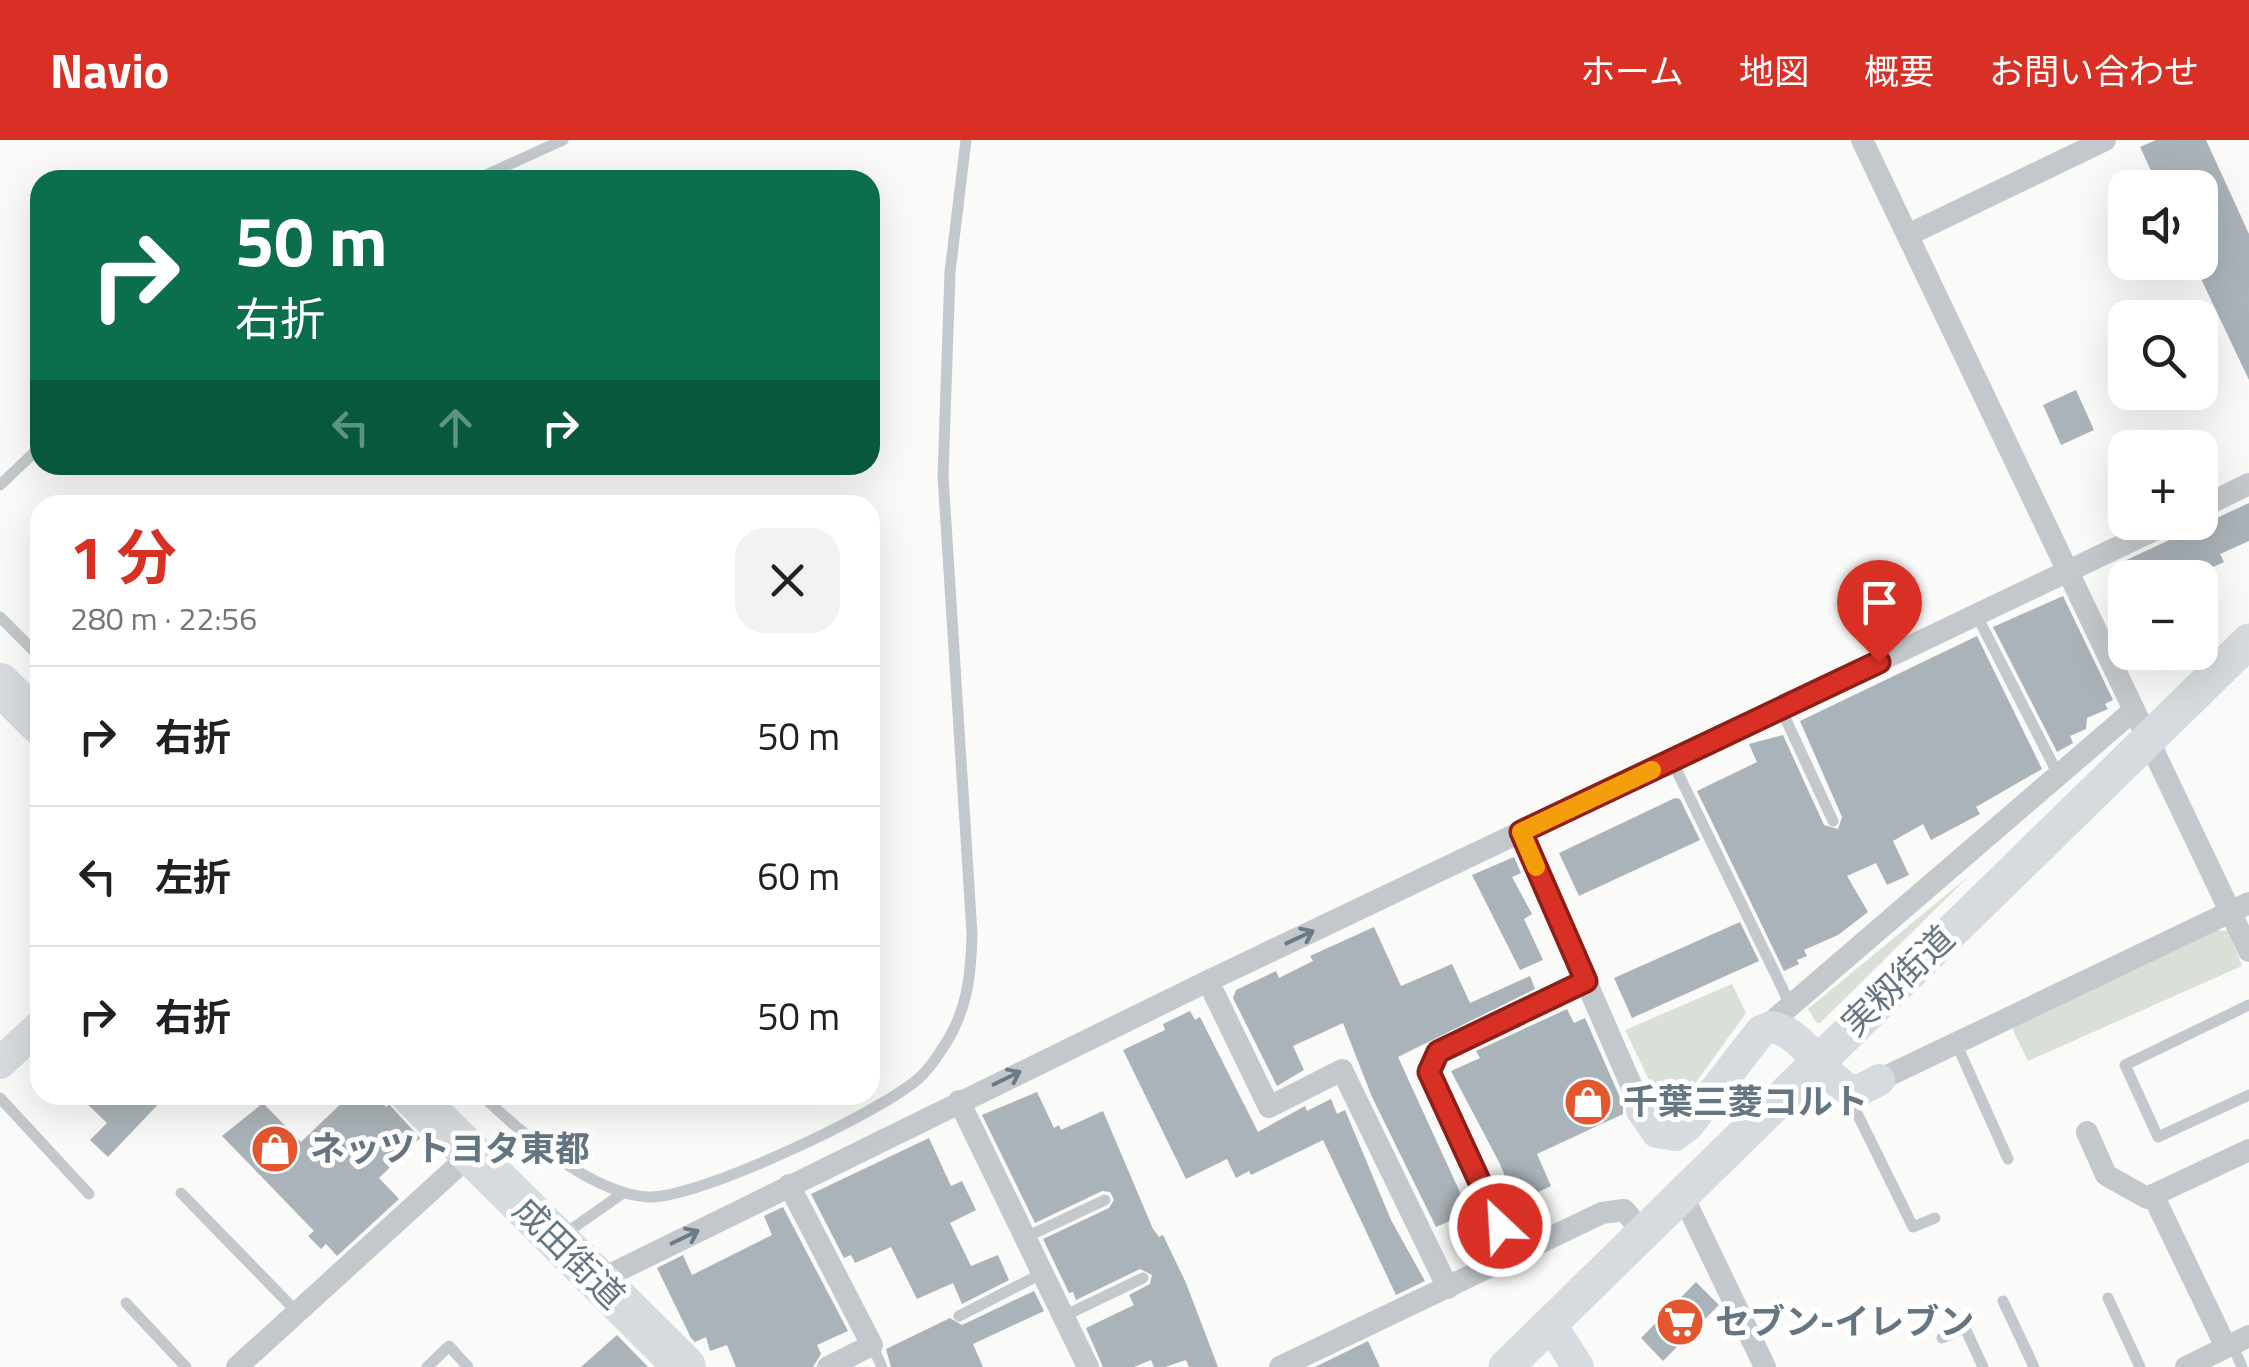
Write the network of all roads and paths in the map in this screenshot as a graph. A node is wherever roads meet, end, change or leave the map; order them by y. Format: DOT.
graph roads {
  1 [pos="563,140"];
  2 [pos="966,140"];
  3 [pos="1862,140"];
  4 [pos="2105,140"];
  5 [pos="497,170"];
  6 [pos="1908,235"];
  7 [pos="30,456"];
  8 [pos="2249,484"];
  9 [pos="0,485"];
  10 [pos="2218,499"];
  11 [pos="2133,540"];
  12 [pos="2068,572"];
  13 [pos="1977,616"];
  14 [pos="0,618"];
  15 [pos="2249,641"];
  16 [pos="30,647"];
  17 [pos="0,684"];
  18 [pos="1781,709"];
  19 [pos="30,714"];
  20 [pos="2141,725"];
  21 [pos="1672,761"];
  22 [pos="2060,778"];
  23 [pos="1833,821"];
  24 [pos="1521,832"];
  25 [pos="2240,908"];
  26 [pos="2249,950"];
  27 [pos="1586,981"];
  28 [pos="1208,982"];
  29 [pos="1790,1004"];
  30 [pos="2249,1005"];
  31 [pos="1761,1031"];
  32 [pos="30,1035"];
  33 [pos="1956,1044"];
  34 [pos="1818,1058"];
  35 [pos="0,1063"];
  36 [pos="1879,1080"];
  37 [pos="1842,1087"];
  38 [pos="2249,1095"];
  39 [pos="0,1098"];
  40 [pos="880,1102"];
  41 [pos="959,1102"];
  42 [pos="422,1105"];
  43 [pos="492,1105"];
  44 [pos="875,1105"];
  45 [pos="1642,1110"];
  46 [pos="2088,1132"];
  47 [pos="2249,1150"];
  48 [pos="471,1154"];
  49 [pos="2008,1159"];
  50 [pos="789,1186"];
  51 [pos="623,1192"];
  52 [pos="1681,1192"];
  53 [pos="181,1193"];
  54 [pos="89,1194"];
  55 [pos="2154,1195"];
  56 [pos="1105,1200"];
  57 [pos="1935,1218"];
  58 [pos="1642,1231"];
  59 [pos="1026,1238"];
  60 [pos="556,1240"];
  61 [pos="1514,1256"];
  62 [pos="1043,1273"];
  63 [pos="1143,1278"];
  64 [pos="597,1281"];
  65 [pos="1448,1288"];
  66 [pos="2108,1298"];
  67 [pos="2003,1302"];
  68 [pos="126,1303"];
  69 [pos="297,1312"];
  70 [pos="959,1316"];
  71 [pos="1064,1316"];
  72 [pos="1550,1323"];
  73 [pos="1942,1338"];
  74 [pos="2236,1343"];
  75 [pos="872,1345"];
  76 [pos="186,1367"];
  77 [pos="237,1367"];
  78 [pos="426,1367"];
  79 [pos="468,1367"];
  80 [pos="685,1367"];
  81 [pos="828,1367"];
  82 [pos="882,1367"];
  83 [pos="1088,1367"];
  84 [pos="1280,1367"];
  85 [pos="1506,1367"];
  86 [pos="1578,1367"];
  87 [pos="1765,1367"];
  88 [pos="1983,1367"];
  89 [pos="2034,1367"];
  90 [pos="2140,1367"];
  91 [pos="2186,1367"];
  92 [pos="2242,1367"];
  1 -- 5 [label="lane"];
  2 -- 40 [label="lane"];
  3 -- 6 [label="street"];
  4 -- 6 [label="street"];
  6 -- 12 [label="street"];
  7 -- 9 [label="lane"];
  8 -- 10 [label="street"];
  11 -- 12 [label="street"];
  12 -- 13 [label="street"];
  12 -- 20 [label="street"];
  13 -- 18 [label="street"];
  13 -- 22 [label="lane"];
  14 -- 16 [label="lane"];
  15 -- 20 [label="main road, 実籾街道"];
  17 -- 19 [label="highway"];
  18 -- 21 [label="street"];
  18 -- 23 [label="lane"];
  20 -- 22 [label="street"];
  20 -- 25 [label="street"];
  20 -- 34 [label="main road, 実籾街道"];
  21 -- 24 [label="street"];
  21 -- 29 [label="lane"];
  22 -- 29 [label="street"];
  24 -- 27 [label="street"];
  28 -- 24 [label="street, one-way"];
  25 -- 26 [label="street"];
  25 -- 33 [label="street"];
  27 -- 45 [label="street"];
  27 -- 61 [label="street"];
  41 -- 28 [label="street, one-way"];
  28 -- 65 [label="street"];
  29 -- 31 [label="street"];
  30 -- 38 [label="lane"];
  31 -- 34 [label="street"];
  31 -- 45 [label="street"];
  32 -- 35 [label="street"];
  33 -- 36 [label="street"];
  33 -- 49 [label="lane"];
  34 -- 37 [label="street"];
  34 -- 52 [label="main road, 実籾街道"];
  36 -- 37 [label="street"];
  37 -- 57 [label="lane"];
  39 -- 54 [label="lane"];
  41 -- 50 [label="street"];
  41 -- 59 [label="street"];
  42 -- 48 [label="highway, 成田街道"];
  43 -- 51 [label="lane"];
  44 -- 51 [label="lane"];
  46 -- 55 [label="street"];
  47 -- 55 [label="street"];
  48 -- 60 [label="highway, 成田街道"];
  48 -- 69 [label="street"];
  64 -- 50 [label="street, one-way"];
  50 -- 75 [label="street"];
  51 -- 60 [label="lane"];
  52 -- 58 [label="main road, 実籾街道"];
  52 -- 87 [label="street"];
  53 -- 69 [label="lane"];
  55 -- 74 [label="street"];
  56 -- 59 [label="lane"];
  58 -- 61 [label="street"];
  58 -- 72 [label="main road, 実籾街道"];
  59 -- 62 [label="street"];
  60 -- 64 [label="highway, 成田街道"];
  61 -- 65 [label="street"];
  62 -- 70 [label="lane"];
  62 -- 71 [label="street"];
  63 -- 71 [label="lane"];
  64 -- 80 [label="highway, 成田街道"];
  65 -- 84 [label="street"];
  66 -- 90 [label="lane"];
  67 -- 89 [label="lane"];
  68 -- 76 [label="lane"];
  69 -- 77 [label="street"];
  71 -- 83 [label="street"];
  72 -- 85 [label="main road, 実籾街道"];
  72 -- 86 [label="street"];
  73 -- 88 [label="lane"];
  74 -- 91 [label="street"];
  74 -- 92 [label="lane"];
  75 -- 81 [label="street"];
  75 -- 82 [label="lane"];
  78 -- 79 [label="lane"];
}
